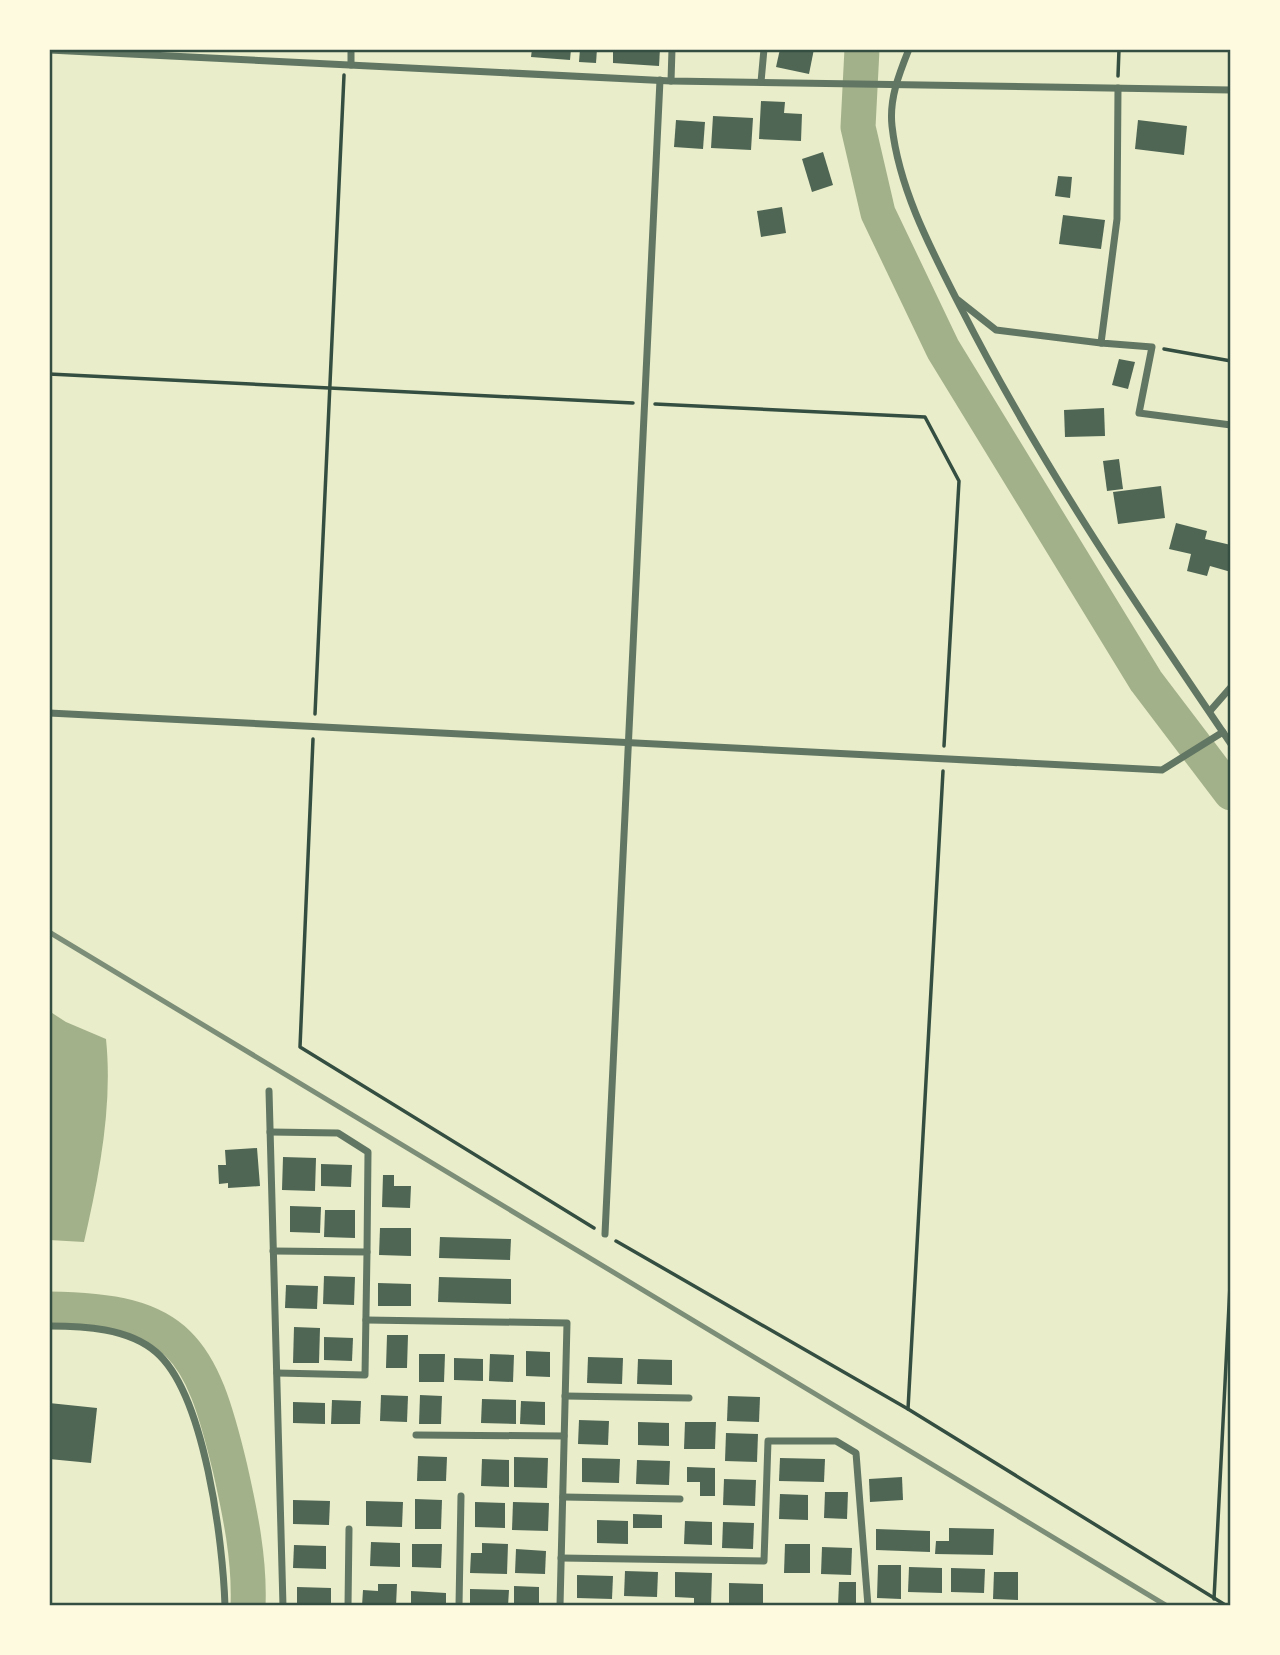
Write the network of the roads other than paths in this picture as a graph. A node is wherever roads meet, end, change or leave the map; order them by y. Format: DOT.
graph roads {
  1 [pos="351,49"];
  2 [pos="672,49"];
  3 [pos="764,49"];
  4 [pos="909,49"];
  5 [pos="49,50"];
  6 [pos="351,65"];
  7 [pos="660,80"];
  8 [pos="671,80"];
  9 [pos="761,82"];
  10 [pos="895,85"];
  11 [pos="1118,88"];
  12 [pos="1231,90"];
  13 [pos="956,299"];
  14 [pos="1101,343"];
  15 [pos="1231,425"];
  16 [pos="1231,687"];
  17 [pos="1210,711"];
  18 [pos="49,713"];
  19 [pos="1223,732"];
  20 [pos="628,743"];
  21 [pos="1231,744"];
  22 [pos="269,1091"];
  23 [pos="270,1132"];
  24 [pos="605,1234"];
  25 [pos="274,1251"];
  26 [pos="367,1252"];
  27 [pos="366,1320"];
  28 [pos="49,1326"];
  29 [pos="277,1373"];
  30 [pos="565,1396"];
  31 [pos="689,1398"];
  32 [pos="416,1435"];
  33 [pos="564,1436"];
  34 [pos="461,1496"];
  35 [pos="563,1497"];
  36 [pos="680,1499"];
  37 [pos="349,1529"];
  38 [pos="561,1558"];
  39 [pos="225,1606"];
  40 [pos="283,1606"];
  41 [pos="348,1606"];
  42 [pos="459,1606"];
  43 [pos="560,1606"];
  44 [pos="869,1606"];
  1 -- 6 [label="street"];
  2 -- 8 [label="street"];
  3 -- 9 [label="street"];
  4 -- 10 [label="street"];
  5 -- 6 [label="street"];
  6 -- 7 [label="street"];
  7 -- 8 [label="street"];
  7 -- 20 [label="street"];
  8 -- 9 [label="street"];
  9 -- 10 [label="street"];
  10 -- 11 [label="street"];
  10 -- 13 [label="street"];
  11 -- 12 [label="street"];
  11 -- 14 [label="street"];
  13 -- 14 [label="street"];
  13 -- 17 [label="street"];
  14 -- 15 [label="street"];
  16 -- 17 [label="street"];
  17 -- 19 [label="street"];
  18 -- 20 [label="street"];
  19 -- 20 [label="street"];
  19 -- 21 [label="street"];
  20 -- 24 [label="street"];
  22 -- 23 [label="street"];
  23 -- 25 [label="street"];
  23 -- 26 [label="street"];
  25 -- 26 [label="street"];
  25 -- 29 [label="street"];
  26 -- 27 [label="street"];
  27 -- 29 [label="street"];
  27 -- 30 [label="street"];
  28 -- 39 [label="street"];
  29 -- 40 [label="street"];
  30 -- 31 [label="street"];
  30 -- 33 [label="street"];
  32 -- 33 [label="street"];
  33 -- 35 [label="street"];
  34 -- 42 [label="street"];
  35 -- 36 [label="street"];
  35 -- 38 [label="street"];
  37 -- 41 [label="street"];
  38 -- 43 [label="street"];
  38 -- 44 [label="street"];
}
